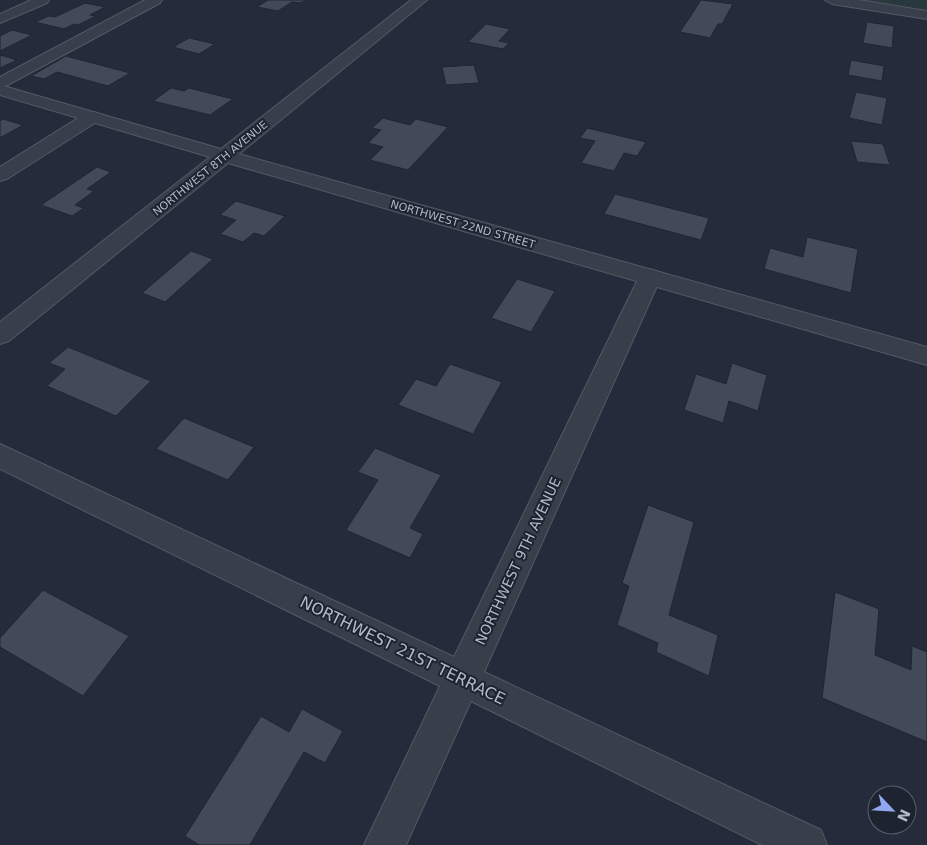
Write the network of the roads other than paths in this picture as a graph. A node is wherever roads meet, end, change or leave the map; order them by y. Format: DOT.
graph roads {
  1 [pos="17,0"];
  2 [pos="42,0"];
  3 [pos="156,0"];
  4 [pos="420,0"];
  5 [pos="832,0"];
  6 [pos="0,8"];
  7 [pos="927,15"];
  8 [pos="0,19"];
  9 [pos="0,84"];
  10 [pos="0,90"];
  11 [pos="92,117"];
  12 [pos="225,156"];
  13 [pos="0,175"];
  14 [pos="650,277"];
  15 [pos="0,335"];
  16 [pos="927,356"];
  17 [pos="0,456"];
  18 [pos="464,679"];
  19 [pos="385,845"];
  20 [pos="806,845"];
  1 -- 6 [label="street"];
  2 -- 8 [label="street"];
  3 -- 9 [label="street"];
  4 -- 12 [label="street, NORTHWEST 8TH AVENUE"];
  5 -- 7 [label="street"];
  10 -- 11 [label="street, NORTHWEST 22ND STREET"];
  11 -- 12 [label="street, NORTHWEST 22ND STREET"];
  11 -- 13 [label="street"];
  12 -- 14 [label="street, NORTHWEST 22ND STREET"];
  12 -- 15 [label="street, NORTHWEST 8TH AVENUE"];
  14 -- 16 [label="street, NORTHWEST 22ND STREET"];
  14 -- 18 [label="street, NORTHWEST 9TH AVENUE"];
  17 -- 18 [label="street, NORTHWEST 21ST TERRACE"];
  18 -- 19 [label="street, NORTHWEST 9TH AVENUE"];
  18 -- 20 [label="street, NORTHWEST 21ST TERRACE"];
}
